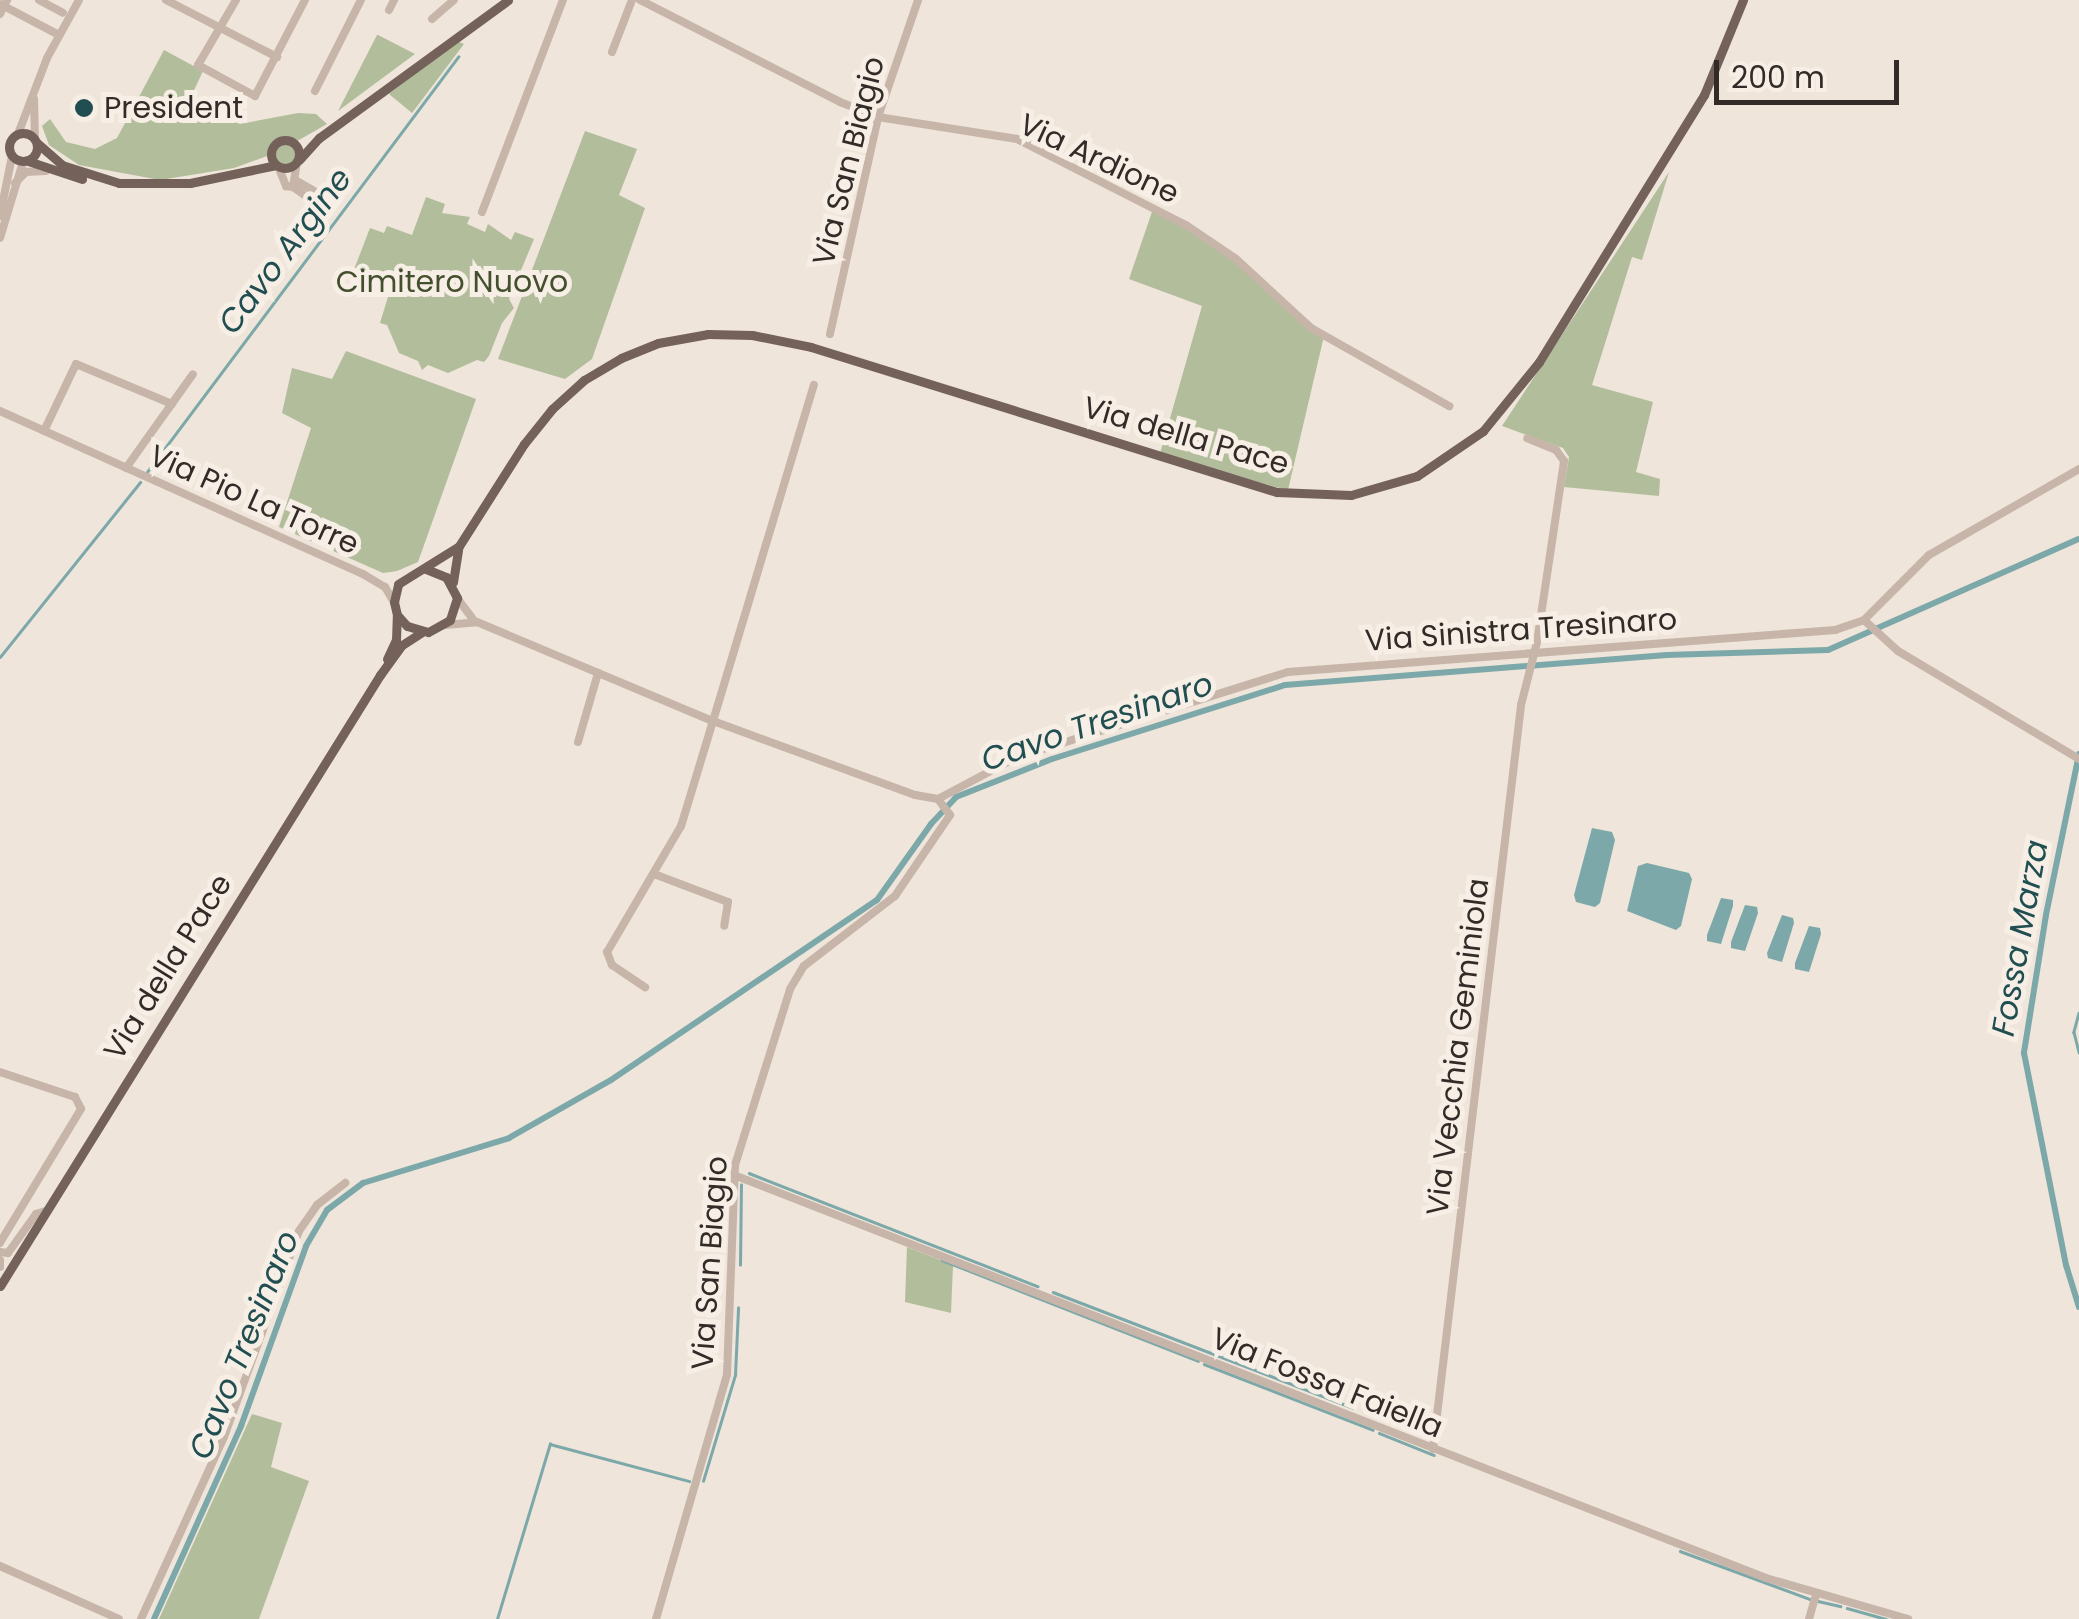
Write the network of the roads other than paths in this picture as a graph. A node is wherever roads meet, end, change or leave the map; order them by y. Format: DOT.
graph roads {
  1 [pos="39,0"];
  2 [pos="79,0"];
  3 [pos="166,0"];
  4 [pos="236,0"];
  5 [pos="305,0"];
  6 [pos="361,0"];
  7 [pos="394,0"];
  8 [pos="454,0"];
  9 [pos="504,0"];
  10 [pos="636,0"];
  11 [pos="918,0"];
  12 [pos="1743,0"];
  13 [pos="562,4"];
  14 [pos="3,6"];
  15 [pos="388,10"];
  16 [pos="573,12"];
  17 [pos="63,13"];
  18 [pos="432,19"];
  19 [pos="221,28"];
  20 [pos="59,35"];
  21 [pos="612,52"];
  22 [pos="277,57"];
  23 [pos="316,91"];
  24 [pos="34,95"];
  25 [pos="878,116"];
  26 [pos="15,136"];
  27 [pos="319,138"];
  28 [pos="0,139"];
  29 [pos="36,140"];
  30 [pos="292,142"];
  31 [pos="272,149"];
  32 [pos="7,152"];
  33 [pos="26,161"];
  34 [pos="298,161"];
  35 [pos="277,166"];
  36 [pos="0,167"];
  37 [pos="249,170"];
  38 [pos="69,176"];
  39 [pos="109,181"];
  40 [pos="9,186"];
  41 [pos="482,212"];
  42 [pos="0,216"];
  43 [pos="0,238"];
  44 [pos="830,334"];
  45 [pos="193,374"];
  46 [pos="814,385"];
  47 [pos="172,404"];
  48 [pos="1449,406"];
  49 [pos="0,411"];
  50 [pos="44,431"];
  51 [pos="1527,438"];
  52 [pos="126,468"];
  53 [pos="2079,470"];
  54 [pos="459,546"];
  55 [pos="426,569"];
  56 [pos="363,574"];
  57 [pos="402,580"];
  58 [pos="453,586"];
  59 [pos="457,598"];
  60 [pos="394,602"];
  61 [pos="397,614"];
  62 [pos="477,622"];
  63 [pos="445,625"];
  64 [pos="1870,627"];
  65 [pos="422,632"];
  66 [pos="1533,654"];
  67 [pos="598,673"];
  68 [pos="380,675"];
  69 [pos="712,721"];
  70 [pos="578,742"];
  71 [pos="2076,758"];
  72 [pos="943,804"];
  73 [pos="654,874"];
  74 [pos="724,926"];
  75 [pos="644,987"];
  76 [pos="0,1072"];
  77 [pos="734,1175"];
  78 [pos="345,1182"];
  79 [pos="46,1212"];
  80 [pos="0,1243"];
  81 [pos="0,1256"];
  82 [pos="0,1267"];
  83 [pos="0,1286"];
  84 [pos="1433,1449"];
  85 [pos="0,1566"];
  86 [pos="1816,1594"];
  87 [pos="120,1619"];
  88 [pos="141,1619"];
  89 [pos="656,1619"];
  90 [pos="1809,1619"];
  91 [pos="1908,1619"];
  1 -- 17 [label="street"];
  2 -- 20 [label="street"];
  3 -- 19 [label="street"];
  4 -- 19 [label="street"];
  5 -- 22 [label="street"];
  6 -- 23 [label="street"];
  7 -- 15 [label="street"];
  8 -- 18 [label="street"];
  9 -- 27 [label="main road"];
  10 -- 21 [label="street"];
  10 -- 25 [label="street, Via Ardione"];
  11 -- 25 [label="street, Via San Biagio"];
  12 -- 54 [label="main road, Via della Pace"];
  13 -- 16 [label="street"];
  13 -- 41 [label="street"];
  14 -- 20 [label="street"];
  19 -- 22 [label="street"];
  19 -- 22 [label="street"];
  20 -- 24 [label="street"];
  24 -- 26 [label="street"];
  24 -- 29 [label="street"];
  25 -- 44 [label="street, Via San Biagio"];
  25 -- 48 [label="street, Via Ardione"];
  26 -- 28 [label="main road"];
  26 -- 29 [label="main road"];
  26 -- 32 [label="main road"];
  27 -- 30 [label="main road"];
  27 -- 34 [label="main road"];
  29 -- 33 [label="main road"];
  29 -- 39 [label="main road"];
  30 -- 31 [label="main road"];
  30 -- 34 [label="main road"];
  31 -- 35 [label="main road"];
  31 -- 37 [label="main road"];
  32 -- 33 [label="main road"];
  32 -- 40 [label="street"];
  33 -- 38 [label="main road"];
  33 -- 40 [label="street"];
  34 -- 35 [label="main road"];
  34 -- 35 [label="street"];
  35 -- 37 [label="main road"];
  36 -- 40 [label="street"];
  37 -- 39 [label="main road"];
  38 -- 39 [label="main road"];
  38 -- 40 [label="street"];
  40 -- 42 [label="street"];
  40 -- 43 [label="street"];
  45 -- 47 [label="street, Via Pio La Torre"];
  46 -- 69 [label="street"];
  47 -- 50 [label="street"];
  47 -- 52 [label="street, Via Pio La Torre"];
  49 -- 50 [label="street, Via Pio La Torre"];
  50 -- 52 [label="street, Via Pio La Torre"];
  51 -- 66 [label="street"];
  52 -- 56 [label="street, Via Pio La Torre"];
  53 -- 64 [label="street"];
  54 -- 55 [label="main road, Via della Pace"];
  54 -- 58 [label="main road, Via della Pace"];
  55 -- 57 [label="main road"];
  55 -- 58 [label="main road"];
  56 -- 57 [label="street, Via Pio La Torre"];
  56 -- 60 [label="street, Via Pio La Torre"];
  57 -- 60 [label="main road"];
  58 -- 59 [label="main road"];
  59 -- 62 [label="street"];
  59 -- 63 [label="main road"];
  60 -- 61 [label="main road"];
  61 -- 65 [label="main road"];
  61 -- 68 [label="main road, Via della Pace"];
  62 -- 63 [label="street"];
  62 -- 67 [label="street"];
  63 -- 65 [label="main road"];
  64 -- 66 [label="street, Via Sinistra Tresinaro"];
  64 -- 71 [label="street"];
  65 -- 68 [label="main road, Via della Pace"];
  66 -- 72 [label="street, Via Sinistra Tresinaro"];
  66 -- 84 [label="street, Via Vecchia Geminiola"];
  67 -- 69 [label="street"];
  67 -- 70 [label="street"];
  68 -- 79 [label="main road, Via della Pace"];
  69 -- 72 [label="street"];
  69 -- 73 [label="street"];
  72 -- 77 [label="street, Via San Biagio"];
  73 -- 74 [label="street"];
  73 -- 75 [label="street"];
  76 -- 80 [label="street"];
  77 -- 84 [label="street, Via Fossa Faiella"];
  77 -- 89 [label="street, Via San Biagio"];
  78 -- 88 [label="street"];
  79 -- 81 [label="street"];
  79 -- 83 [label="main road, Via della Pace"];
  81 -- 82 [label="street"];
  84 -- 86 [label="street, Via Fossa Faiella"];
  85 -- 87 [label="street"];
  86 -- 90 [label="street"];
  86 -- 91 [label="street, Via Fossa Faiella"];
}
